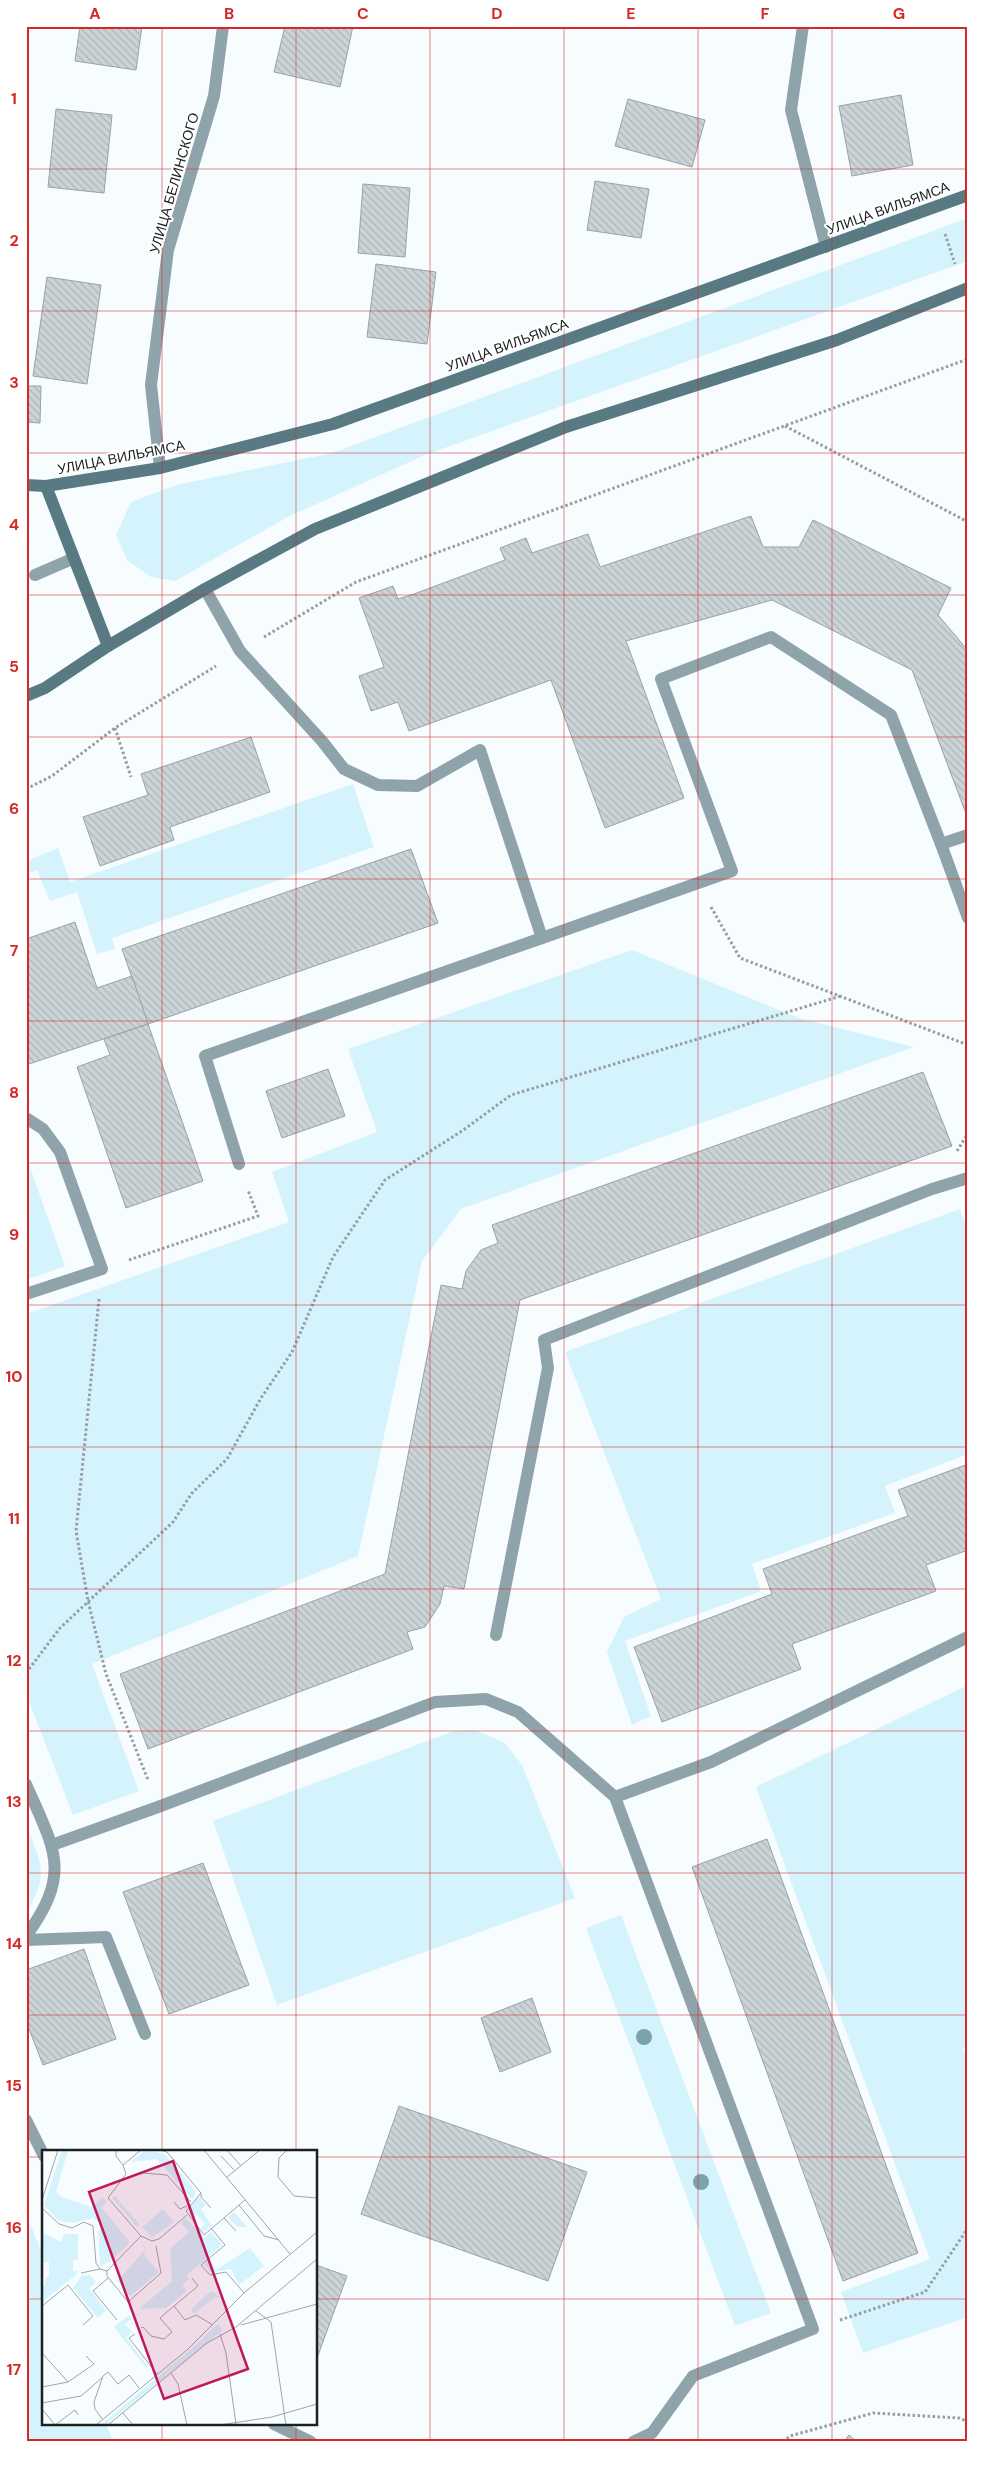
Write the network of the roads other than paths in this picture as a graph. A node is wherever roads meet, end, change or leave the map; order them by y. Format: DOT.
graph roads {
  1 [pos="223,26"];
  2 [pos="803,26"];
  3 [pos="968,195"];
  4 [pos="826,247"];
  5 [pos="965,288"];
  6 [pos="160,468"];
  7 [pos="26,485"];
  8 [pos="46,486"];
  9 [pos="72,559"];
  10 [pos="35,575"];
  11 [pos="205,589"];
  12 [pos="108,646"];
  13 [pos="26,696"];
  14 [pos="968,835"];
  15 [pos="941,844"];
  16 [pos="968,918"];
  17 [pos="542,938"];
  18 [pos="26,1118"];
  19 [pos="239,1164"];
  20 [pos="968,1178"];
  21 [pos="26,1294"];
  22 [pos="496,1635"];
  23 [pos="968,1637"];
  24 [pos="26,1784"];
  25 [pos="615,1797"];
  26 [pos="52,1844"];
  27 [pos="26,1938"];
  28 [pos="145,2034"];
  29 [pos="26,2120"];
  30 [pos="42,2152"];
  31 [pos="278,2426"];
  32 [pos="311,2442"];
  33 [pos="633,2442"];
  1 -- 6 [label="street, УЛИЦА БЕЛИНСКОГО"];
  2 -- 4 [label="street"];
  3 -- 4 [label="street, УЛИЦА ВИЛЬЯМСА"];
  4 -- 6 [label="street, УЛИЦА ВИЛЬЯМСА"];
  5 -- 11 [label="street"];
  6 -- 8 [label="street, УЛИЦА ВИЛЬЯМСА"];
  7 -- 8 [label="street, УЛИЦА ВИЛЬЯМСА"];
  8 -- 9 [label="street, УЛИЦА ВИЛЬЯМСА"];
  9 -- 10 [label="street"];
  9 -- 12 [label="street, УЛИЦА ВИЛЬЯМСА"];
  11 -- 12 [label="street"];
  11 -- 17 [label="street"];
  12 -- 13 [label="street"];
  14 -- 15 [label="street"];
  15 -- 16 [label="street"];
  15 -- 17 [label="street"];
  17 -- 19 [label="street"];
  18 -- 21 [label="street"];
  20 -- 22 [label="street"];
  23 -- 25 [label="street"];
  24 -- 26 [label="street"];
  25 -- 26 [label="street"];
  25 -- 33 [label="street"];
  26 -- 27 [label="street"];
  27 -- 28 [label="street"];
  29 -- 30 [label="street"];
  31 -- 32 [label="street"];
}
